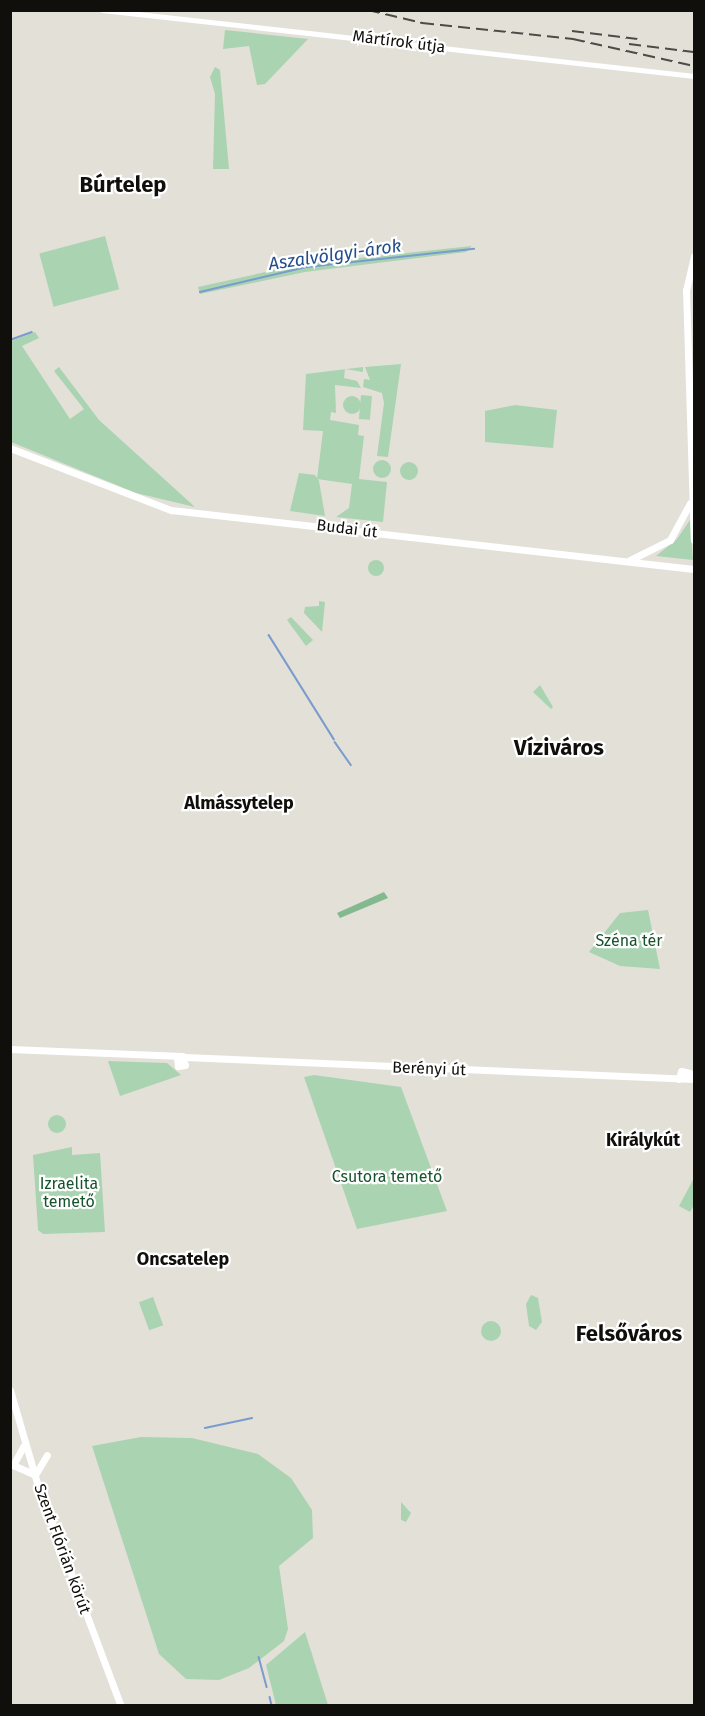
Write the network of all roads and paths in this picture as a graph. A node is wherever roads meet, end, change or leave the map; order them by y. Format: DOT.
graph roads {
  1 [pos="102,10"];
  2 [pos="694,76"];
  3 [pos="694,256"];
  4 [pos="10,448"];
  5 [pos="692,466"];
  6 [pos="694,474"];
  7 [pos="693,492"];
  8 [pos="694,540"];
  9 [pos="625,561"];
  10 [pos="694,569"];
  11 [pos="10,1049"];
  12 [pos="692,1077"];
  13 [pos="10,1390"];
  14 [pos="24,1442"];
  15 [pos="46,1455"];
  16 [pos="35,1475"];
  17 [pos="121,1706"];
  1 -- 2 [label="street, Mártírok útja"];
  3 -- 5 [label="main road"];
  4 -- 9 [label="main road, Budai út"];
  5 -- 6 [label="main road"];
  5 -- 7 [label="main road"];
  7 -- 8 [label="main road"];
  7 -- 9 [label="main road"];
  9 -- 10 [label="main road, Budai út"];
  11 -- 12 [label="main road, Berényi út"];
  13 -- 14 [label="main road, Szent Flórián körút"];
  14 -- 16 [label="main road, Szent Flórián körút"];
  14 -- 16 [label="main road"];
  15 -- 16 [label="main road"];
  16 -- 17 [label="main road, Szent Flórián körút"];
}
